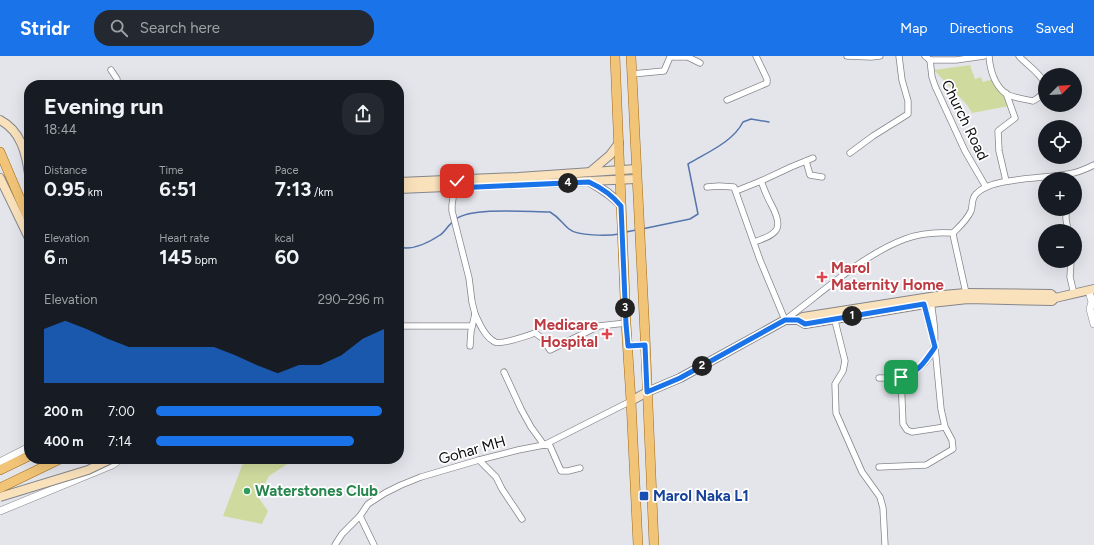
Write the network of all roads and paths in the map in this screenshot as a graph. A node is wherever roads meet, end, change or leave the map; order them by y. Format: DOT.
graph roads {
  1 [pos="615,56"];
  2 [pos="631,56"];
  3 [pos="756,56"];
  4 [pos="847,56"];
  5 [pos="880,56"];
  6 [pos="899,56"];
  7 [pos="925,56"];
  8 [pos="984,56"];
  9 [pos="989,56"];
  10 [pos="1019,56"];
  11 [pos="930,60"];
  12 [pos="700,63"];
  13 [pos="111,70"];
  14 [pos="632,74"];
  15 [pos="117,80"];
  16 [pos="1006,93"];
  17 [pos="727,100"];
  18 [pos="0,120"];
  19 [pos="618,144"];
  20 [pos="0,146"];
  21 [pos="24,149"];
  22 [pos="0,152"];
  23 [pos="850,153"];
  24 [pos="813,158"];
  25 [pos="806,161"];
  26 [pos="1094,165"];
  27 [pos="636,169"];
  28 [pos="620,170"];
  29 [pos="590,172"];
  30 [pos="1076,172"];
  31 [pos="822,177"];
  32 [pos="0,178"];
  33 [pos="636,179"];
  34 [pos="1038,179"];
  35 [pos="620,180"];
  36 [pos="761,181"];
  37 [pos="1006,181"];
  38 [pos="404,182"];
  39 [pos="589,182"];
  40 [pos="456,184"];
  41 [pos="707,187"];
  42 [pos="986,188"];
  43 [pos="404,189"];
  44 [pos="736,191"];
  45 [pos="24,198"];
  46 [pos="621,206"];
  47 [pos="24,208"];
  48 [pos="24,228"];
  49 [pos="953,232"];
  50 [pos="754,242"];
  51 [pos="1071,268"];
  52 [pos="1092,290"];
  53 [pos="966,293"];
  54 [pos="1074,294"];
  55 [pos="1055,298"];
  56 [pos="927,301"];
  57 [pos="1093,303"];
  58 [pos="474,314"];
  59 [pos="834,316"];
  60 [pos="785,320"];
  61 [pos="626,324"];
  62 [pos="1094,324"];
  63 [pos="404,326"];
  64 [pos="472,326"];
  65 [pos="645,345"];
  66 [pos="470,346"];
  67 [pos="628,346"];
  68 [pos="935,347"];
  69 [pos="504,372"];
  70 [pos="901,377"];
  71 [pos="879,378"];
  72 [pos="647,392"];
  73 [pos="631,401"];
  74 [pos="945,427"];
  75 [pos="544,445"];
  76 [pos="24,450"];
  77 [pos="24,458"];
  78 [pos="479,460"];
  79 [pos="0,462"];
  80 [pos="50,464"];
  81 [pos="103,464"];
  82 [pos="103,464"];
  83 [pos="879,467"];
  84 [pos="580,468"];
  85 [pos="0,470"];
  86 [pos="0,488"];
  87 [pos="0,497"];
  88 [pos="0,511"];
  89 [pos="360,516"];
  90 [pos="522,518"];
  91 [pos="335,545"];
  92 [pos="374,545"];
  93 [pos="638,545"];
  94 [pos="654,545"];
  95 [pos="885,545"];
  1 -- 19 [label="main road"];
  2 -- 14 [label="main road"];
  3 -- 17 [label="street"];
  4 -- 5 [label="street"];
  6 -- 23 [label="street"];
  7 -- 11 [label="street"];
  8 -- 11 [label="street"];
  9 -- 16 [label="street"];
  10 -- 16 [label="street"];
  11 -- 42 [label="street, Church Road"];
  12 -- 14 [label="street"];
  13 -- 15 [label="street"];
  14 -- 27 [label="main road"];
  16 -- 37 [label="street"];
  18 -- 21 [label="main road"];
  19 -- 28 [label="main road"];
  19 -- 29 [label="main road"];
  20 -- 45 [label="main road"];
  22 -- 47 [label="main road"];
  24 -- 25 [label="street"];
  25 -- 31 [label="street"];
  25 -- 36 [label="street"];
  26 -- 30 [label="street"];
  27 -- 28 [label="main road"];
  27 -- 33 [label="main road"];
  28 -- 29 [label="main road"];
  28 -- 35 [label="main road"];
  29 -- 40 [label="main road"];
  32 -- 48 [label="main road"];
  33 -- 35 [label="main road"];
  33 -- 65 [label="main road"];
  34 -- 37 [label="street"];
  35 -- 39 [label="main road"];
  35 -- 46 [label="main road"];
  36 -- 44 [label="street"];
  36 -- 50 [label="street"];
  37 -- 42 [label="street"];
  38 -- 40 [label="main road"];
  39 -- 40 [label="main road"];
  39 -- 46 [label="main road"];
  40 -- 43 [label="main road"];
  40 -- 58 [label="street"];
  41 -- 44 [label="street"];
  42 -- 49 [label="street"];
  44 -- 50 [label="street"];
  46 -- 61 [label="main road"];
  49 -- 53 [label="street"];
  49 -- 60 [label="street"];
  50 -- 60 [label="street"];
  51 -- 54 [label="street"];
  52 -- 54 [label="main road"];
  52 -- 57 [label="street"];
  53 -- 55 [label="main road"];
  53 -- 56 [label="main road"];
  54 -- 55 [label="main road"];
  55 -- 56 [label="main road"];
  56 -- 59 [label="main road"];
  56 -- 68 [label="street"];
  57 -- 62 [label="street"];
  58 -- 61 [label="street"];
  58 -- 64 [label="street"];
  59 -- 60 [label="main road"];
  59 -- 95 [label="street"];
  60 -- 72 [label="main road"];
  61 -- 67 [label="main road"];
  63 -- 64 [label="street"];
  64 -- 66 [label="street"];
  65 -- 67 [label="main road"];
  65 -- 72 [label="main road"];
  67 -- 73 [label="main road"];
  68 -- 70 [label="street"];
  68 -- 74 [label="street"];
  69 -- 75 [label="street"];
  70 -- 71 [label="street"];
  70 -- 74 [label="street"];
  72 -- 73 [label="main road"];
  72 -- 94 [label="main road"];
  73 -- 75 [label="street, Gohar MH"];
  73 -- 93 [label="main road"];
  74 -- 83 [label="street"];
  75 -- 78 [label="street, Gohar MH"];
  75 -- 84 [label="street"];
  76 -- 79 [label="street"];
  77 -- 85 [label="main road"];
  78 -- 89 [label="street, Gohar MH"];
  78 -- 90 [label="street"];
  80 -- 86 [label="main road, bridge"];
  81 -- 87 [label="main road, bridge"];
  82 -- 88 [label="street"];
  89 -- 91 [label="street, Gohar MH"];
  89 -- 92 [label="street"];
}
